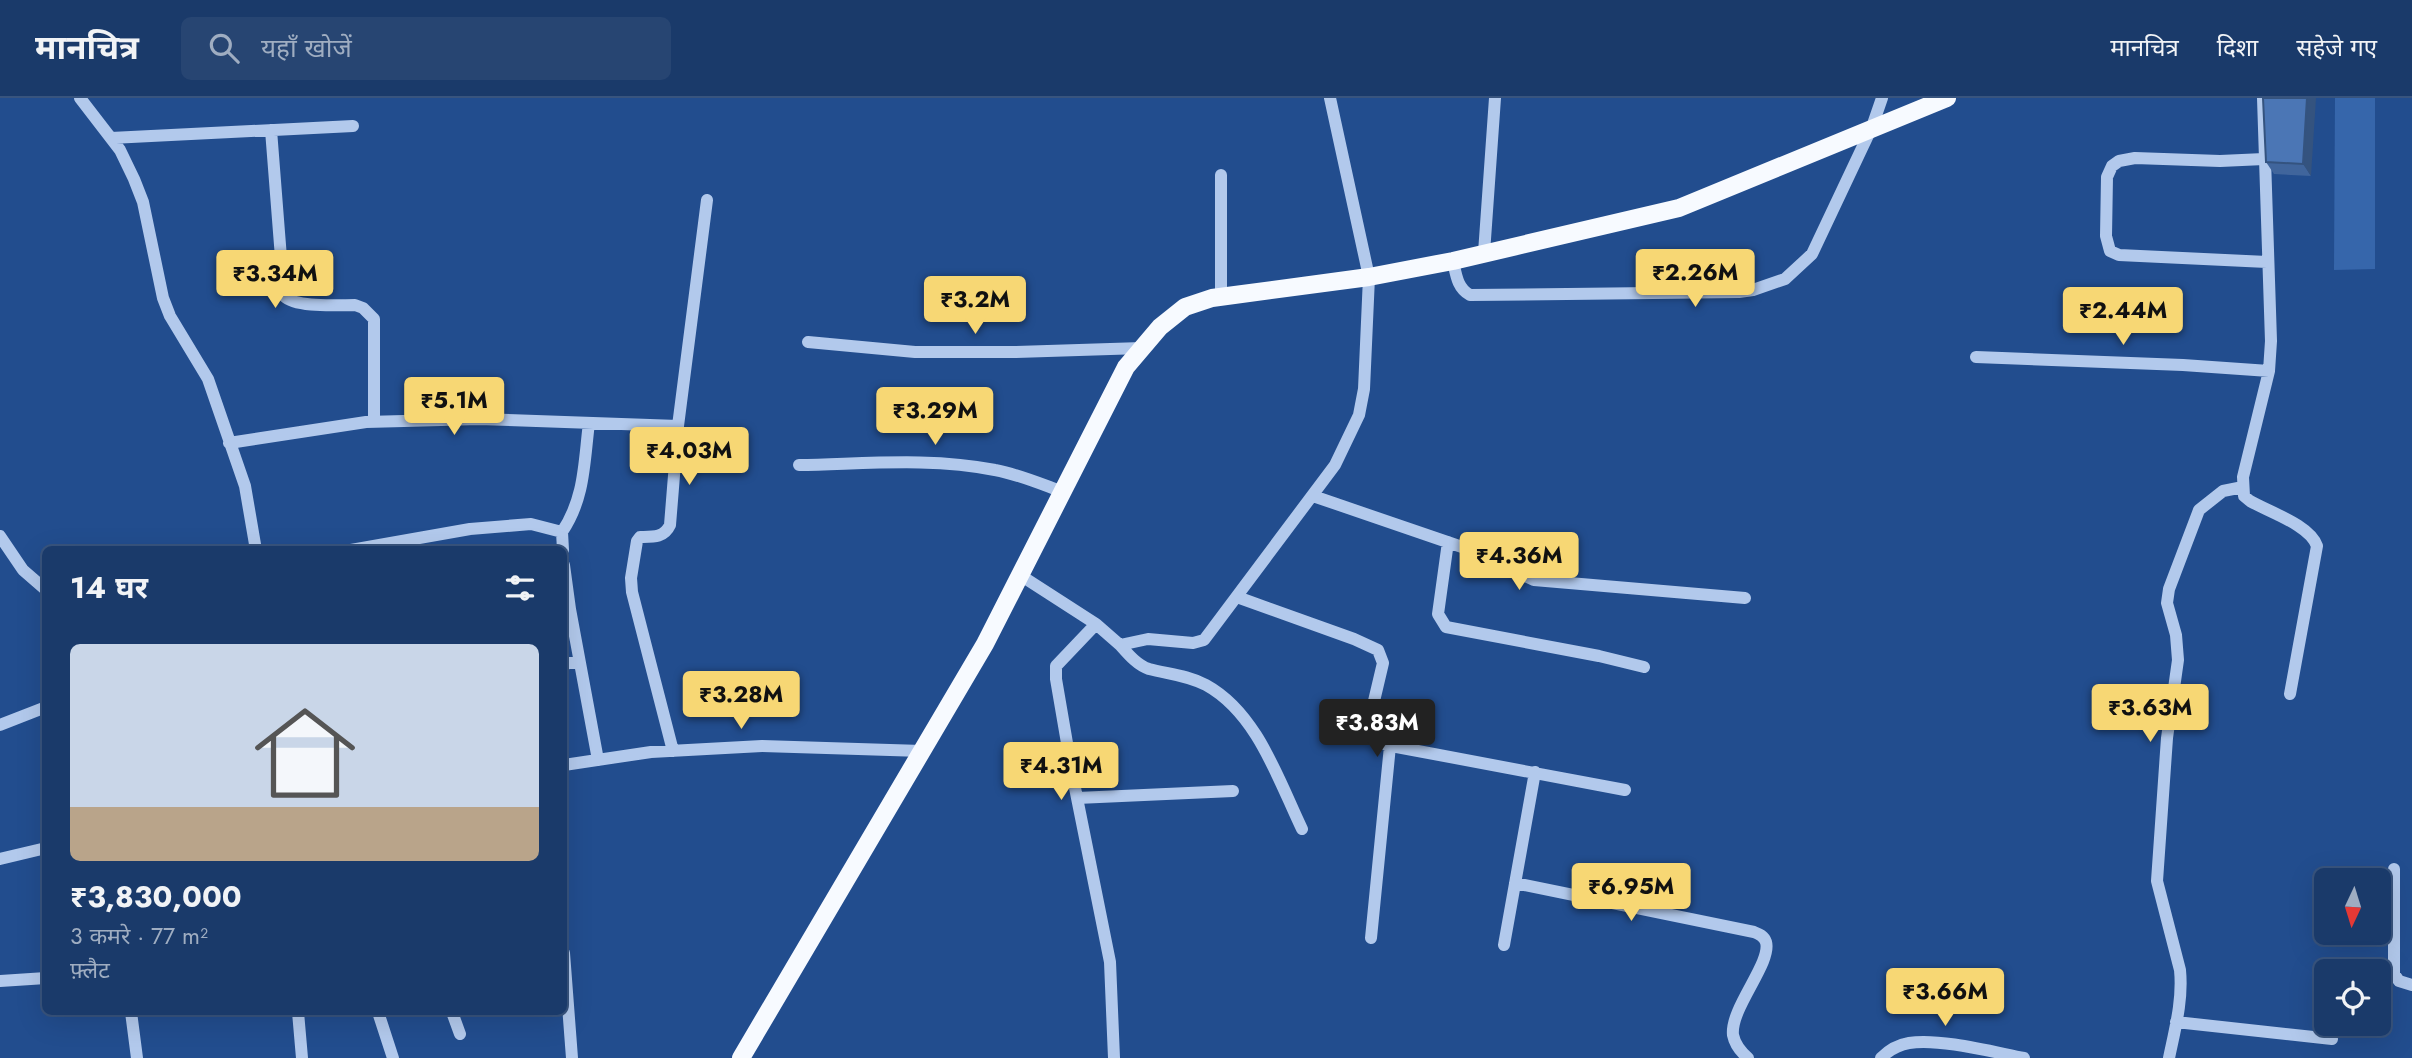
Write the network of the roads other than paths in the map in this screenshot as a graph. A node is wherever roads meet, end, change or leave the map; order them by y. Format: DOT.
graph roads {
  1 [pos="80,98"];
  2 [pos="1330,98"];
  3 [pos="1495,98"];
  4 [pos="1882,98"];
  5 [pos="1947,98"];
  6 [pos="2263,98"];
  7 [pos="353,126"];
  8 [pos="1872,127"];
  9 [pos="271,130"];
  10 [pos="111,138"];
  11 [pos="2264,159"];
  12 [pos="1221,175"];
  13 [pos="707,200"];
  14 [pos="1484,253"];
  15 [pos="1453,261"];
  16 [pos="2267,262"];
  17 [pos="1369,277"];
  18 [pos="1221,296"];
  19 [pos="808,342"];
  20 [pos="1142,348"];
  21 [pos="1976,358"];
  22 [pos="2269,372"];
  23 [pos="374,422"];
  24 [pos="589,423"];
  25 [pos="678,426"];
  26 [pos="229,443"];
  27 [pos="799,466"];
  28 [pos="2243,487"];
  29 [pos="1063,492"];
  30 [pos="1313,496"];
  31 [pos="562,532"];
  32 [pos="0,536"];
  33 [pos="1448,542"];
  34 [pos="407,545"];
  35 [pos="255,546"];
  36 [pos="563,546"];
  37 [pos="1020,575"];
  38 [pos="42,587"];
  39 [pos="1237,597"];
  40 [pos="1745,597"];
  41 [pos="567,610"];
  42 [pos="1096,624"];
  43 [pos="1121,645"];
  44 [pos="579,661"];
  45 [pos="567,663"];
  46 [pos="1644,667"];
  47 [pos="2290,694"];
  48 [pos="42,709"];
  49 [pos="0,725"];
  50 [pos="1390,746"];
  51 [pos="673,751"];
  52 [pos="922,751"];
  53 [pos="598,760"];
  54 [pos="567,765"];
  55 [pos="1535,772"];
  56 [pos="1233,790"];
  57 [pos="1625,790"];
  58 [pos="1077,798"];
  59 [pos="1302,829"];
  60 [pos="42,849"];
  61 [pos="0,859"];
  62 [pos="2395,869"];
  63 [pos="1515,883"];
  64 [pos="1371,938"];
  65 [pos="1504,945"];
  66 [pos="42,978"];
  67 [pos="0,981"];
  68 [pos="2412,985"];
  69 [pos="567,992"];
  70 [pos="131,1015"];
  71 [pos="298,1015"];
  72 [pos="379,1015"];
  73 [pos="453,1015"];
  74 [pos="2176,1023"];
  75 [pos="460,1034"];
  76 [pos="2332,1039"];
  77 [pos="136,1058"];
  78 [pos="302,1058"];
  79 [pos="393,1058"];
  80 [pos="572,1058"];
  81 [pos="741,1058"];
  82 [pos="1114,1058"];
  83 [pos="1748,1058"];
  84 [pos="1881,1058"];
  85 [pos="2024,1058"];
  86 [pos="2169,1058"];
  1 -- 10 [label="street"];
  2 -- 17 [label="street"];
  3 -- 14 [label="street"];
  4 -- 8 [label="street"];
  5 -- 8 [label="main road"];
  6 -- 11 [label="street"];
  7 -- 9 [label="street"];
  8 -- 14 [label="main road"];
  8 -- 15 [label="street"];
  9 -- 10 [label="street"];
  9 -- 23 [label="street"];
  10 -- 26 [label="street"];
  11 -- 16 [label="street"];
  11 -- 16 [label="street"];
  12 -- 18 [label="street"];
  13 -- 25 [label="street"];
  14 -- 15 [label="main road"];
  15 -- 17 [label="main road"];
  16 -- 22 [label="street"];
  17 -- 18 [label="main road"];
  17 -- 30 [label="street"];
  18 -- 20 [label="main road"];
  19 -- 20 [label="street"];
  20 -- 29 [label="main road"];
  21 -- 22 [label="street"];
  22 -- 28 [label="street"];
  23 -- 24 [label="street"];
  23 -- 26 [label="street"];
  24 -- 25 [label="street"];
  24 -- 31 [label="street"];
  25 -- 51 [label="street"];
  26 -- 35 [label="street"];
  27 -- 29 [label="street"];
  28 -- 47 [label="street"];
  28 -- 74 [label="street"];
  29 -- 37 [label="main road"];
  30 -- 33 [label="street"];
  30 -- 39 [label="street"];
  31 -- 34 [label="street"];
  31 -- 36 [label="street"];
  32 -- 38 [label="street"];
  33 -- 40 [label="street"];
  33 -- 46 [label="street"];
  37 -- 42 [label="street"];
  37 -- 52 [label="main road"];
  39 -- 43 [label="street"];
  39 -- 50 [label="street"];
  41 -- 44 [label="street"];
  42 -- 43 [label="street"];
  42 -- 58 [label="street"];
  43 -- 59 [label="street"];
  44 -- 45 [label="street"];
  44 -- 53 [label="street"];
  48 -- 49 [label="street"];
  50 -- 55 [label="street"];
  50 -- 64 [label="street"];
  51 -- 52 [label="street"];
  51 -- 53 [label="street"];
  52 -- 81 [label="main road"];
  53 -- 54 [label="street"];
  55 -- 57 [label="street"];
  55 -- 63 [label="street"];
  56 -- 58 [label="street"];
  58 -- 82 [label="street"];
  60 -- 61 [label="street"];
  62 -- 68 [label="street"];
  63 -- 65 [label="street"];
  63 -- 83 [label="street"];
  66 -- 67 [label="street"];
  69 -- 80 [label="street"];
  70 -- 77 [label="street"];
  71 -- 78 [label="street"];
  72 -- 79 [label="street"];
  73 -- 75 [label="street"];
  74 -- 76 [label="street"];
  74 -- 86 [label="street"];
  84 -- 85 [label="street"];
}
